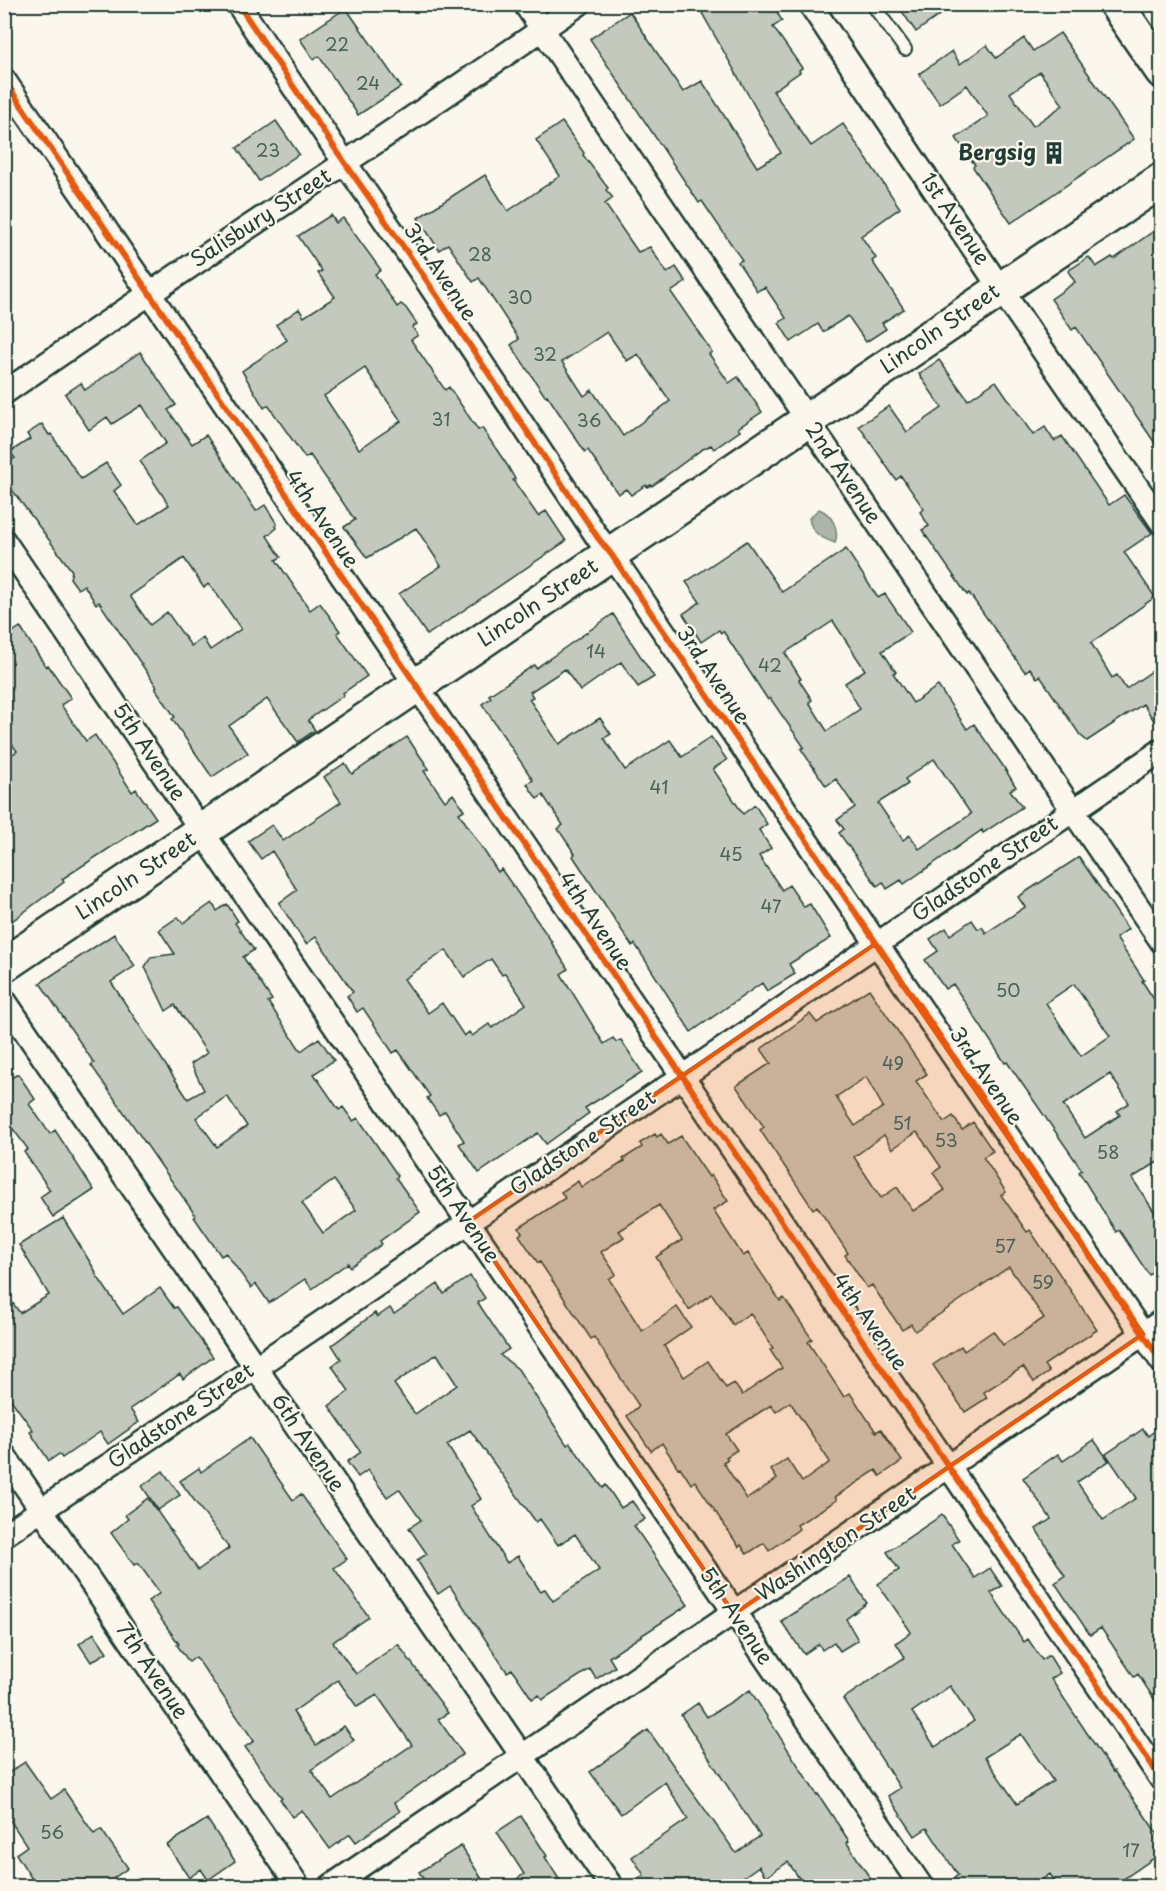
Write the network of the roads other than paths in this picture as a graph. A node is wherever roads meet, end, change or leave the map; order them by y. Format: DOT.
graph roads {
  1 [pos="238,4"];
  2 [pos="525,4"];
  3 [pos="579,4"];
  4 [pos="872,4"];
  5 [pos="1116,4"];
  6 [pos="814,6"];
  7 [pos="542,30"];
  8 [pos="905,49"];
  9 [pos="1161,71"];
  10 [pos="4,80"];
  11 [pos="345,163"];
  12 [pos="1161,180"];
  13 [pos="1000,288"];
  14 [pos="149,292"];
  15 [pos="4,393"];
  16 [pos="808,421"];
  17 [pos="1161,523"];
  18 [pos="4,542"];
  19 [pos="611,554"];
  20 [pos="416,687"];
  21 [pos="1161,750"];
  22 [pos="1072,810"];
  23 [pos="203,831"];
  24 [pos="1161,942"];
  25 [pos="875,944"];
  26 [pos="4,965"];
  27 [pos="4,1000"];
  28 [pos="681,1076"];
  29 [pos="468,1222"];
  30 [pos="1161,1321"];
  31 [pos="1143,1334"];
  32 [pos="1161,1362"];
  33 [pos="256,1367"];
  34 [pos="4,1455"];
  35 [pos="950,1467"];
  36 [pos="42,1510"];
  37 [pos="4,1536"];
  38 [pos="734,1614"];
  39 [pos="522,1756"];
  40 [pos="1161,1780"];
  41 [pos="298,1887"];
  42 [pos="331,1887"];
  43 [pos="611,1887"];
  44 [pos="921,1887"];
  1 -- 11 [label="street, 3rd Avenue"];
  2 -- 7 [label="street, 2nd Avenue"];
  3 -- 7 [label="street, Salisbury Street"];
  4 -- 8 [label="lane"];
  5 -- 9 [label="street"];
  6 -- 13 [label="street, 1st Avenue"];
  7 -- 11 [label="street, Salisbury Street"];
  7 -- 16 [label="street, 2nd Avenue"];
  10 -- 14 [label="street, 4th Avenue"];
  11 -- 14 [label="street, Salisbury Street"];
  11 -- 19 [label="street, 3rd Avenue"];
  12 -- 13 [label="street, Lincoln Street"];
  13 -- 16 [label="street, Lincoln Street"];
  13 -- 17 [label="street, 1st Avenue"];
  14 -- 15 [label="street, Salisbury Street"];
  14 -- 20 [label="street, 4th Avenue"];
  16 -- 19 [label="street, Lincoln Street"];
  16 -- 22 [label="street, 2nd Avenue"];
  18 -- 23 [label="street, 5th Avenue"];
  19 -- 20 [label="street, Lincoln Street"];
  19 -- 25 [label="street, 3rd Avenue"];
  20 -- 23 [label="street, Lincoln Street"];
  20 -- 28 [label="street, 4th Avenue"];
  21 -- 22 [label="street, Gladstone Street"];
  22 -- 24 [label="street, 2nd Avenue"];
  22 -- 25 [label="street, Gladstone Street"];
  23 -- 26 [label="street, Lincoln Street"];
  23 -- 29 [label="street, 5th Avenue"];
  25 -- 28 [label="street, Gladstone Street"];
  25 -- 31 [label="street, 3rd Avenue"];
  27 -- 33 [label="street, 6th Avenue"];
  28 -- 29 [label="street, Gladstone Street"];
  28 -- 35 [label="street, 4th Avenue"];
  29 -- 33 [label="street, Gladstone Street"];
  29 -- 38 [label="street, 5th Avenue"];
  30 -- 31 [label="street, Washington Street"];
  31 -- 32 [label="street, 3rd Avenue"];
  31 -- 35 [label="street, Washington Street"];
  33 -- 36 [label="street, Gladstone Street"];
  33 -- 39 [label="street, 6th Avenue"];
  34 -- 36 [label="street, 7th Avenue"];
  35 -- 38 [label="street, Washington Street"];
  35 -- 40 [label="street, 4th Avenue"];
  36 -- 37 [label="street, Gladstone Street"];
  36 -- 41 [label="street, 7th Avenue"];
  38 -- 39 [label="street, Washington Street"];
  38 -- 44 [label="street, 5th Avenue"];
  39 -- 42 [label="street, Washington Street"];
  39 -- 43 [label="street, 6th Avenue"];
}
